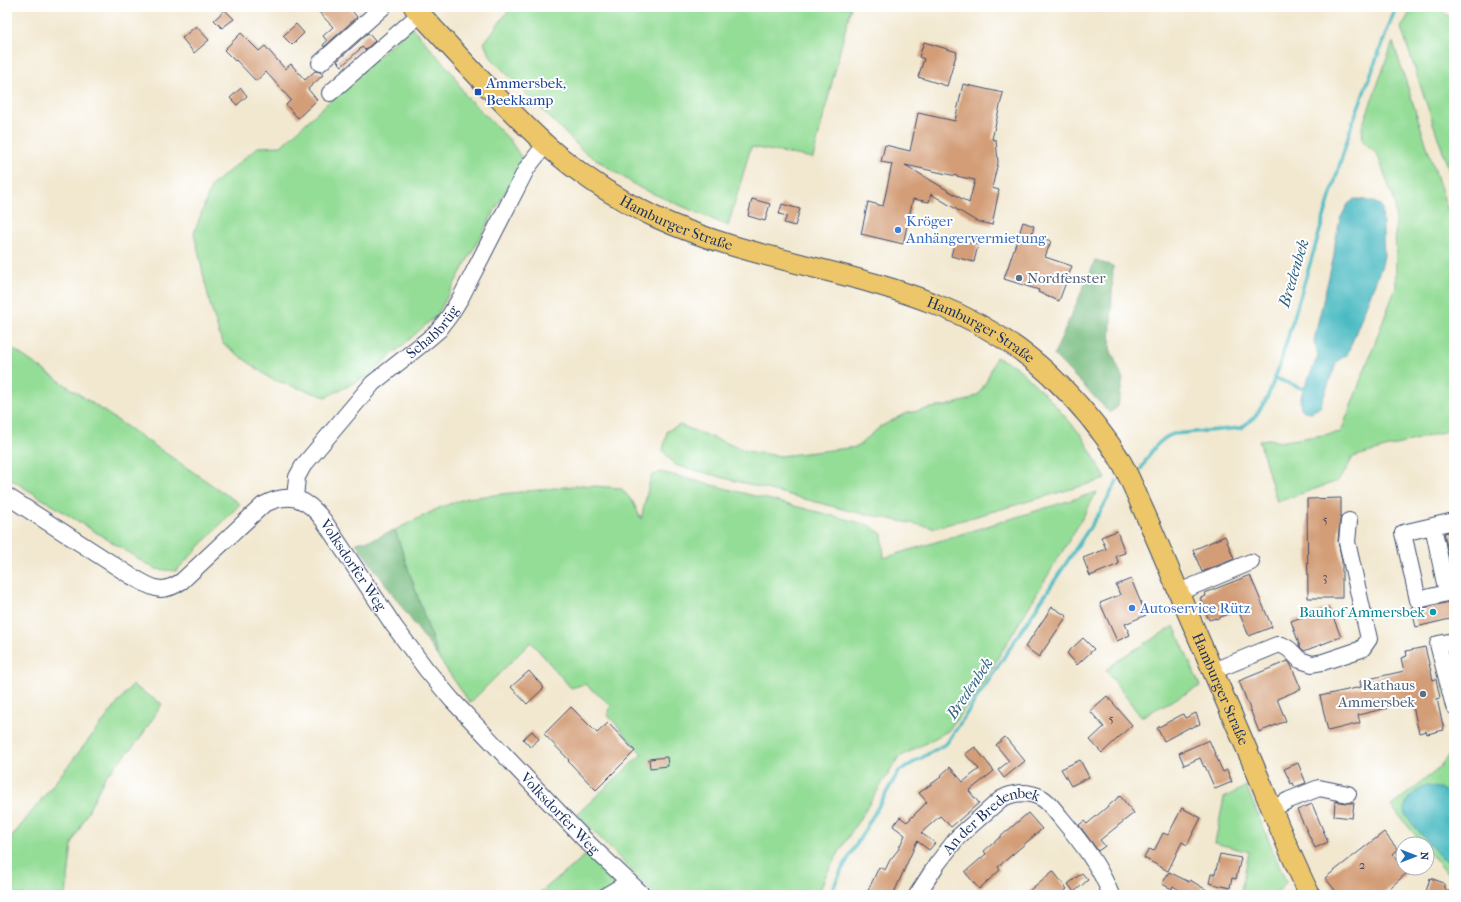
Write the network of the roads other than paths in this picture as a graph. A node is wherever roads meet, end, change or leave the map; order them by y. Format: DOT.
graph roads {
  1 [pos="383,7"];
  2 [pos="417,10"];
  3 [pos="320,63"];
  4 [pos="330,93"];
  5 [pos="545,145"];
  6 [pos="7,496"];
  7 [pos="295,498"];
  8 [pos="1349,521"];
  9 [pos="1454,521"];
  10 [pos="1432,526"];
  11 [pos="1251,562"];
  12 [pos="1179,592"];
  13 [pos="1454,641"];
  14 [pos="1213,671"];
  15 [pos="1454,706"];
  16 [pos="1348,794"];
  17 [pos="1272,809"];
  18 [pos="630,882"];
  19 [pos="1306,894"];
  20 [pos="607,895"];
  21 [pos="643,895"];
  22 [pos="917,895"];
  23 [pos="1111,895"];
  1 -- 3 [label="street"];
  2 -- 4 [label="street"];
  2 -- 5 [label="main road, Hamburger Straße"];
  5 -- 7 [label="street, Schabbrüg"];
  5 -- 12 [label="main road, Hamburger Straße"];
  6 -- 7 [label="street"];
  7 -- 18 [label="street, Volksdorfer Weg"];
  8 -- 14 [label="street"];
  9 -- 10 [label="street"];
  11 -- 12 [label="street"];
  12 -- 14 [label="main road, Hamburger Straße"];
  13 -- 15 [label="street"];
  14 -- 17 [label="main road, Hamburger Straße"];
  16 -- 17 [label="street"];
  17 -- 19 [label="main road, Hamburger Straße"];
  18 -- 20 [label="street"];
  18 -- 21 [label="street, Volksdorfer Weg"];
  22 -- 23 [label="street, An der Bredenbek"];
}
